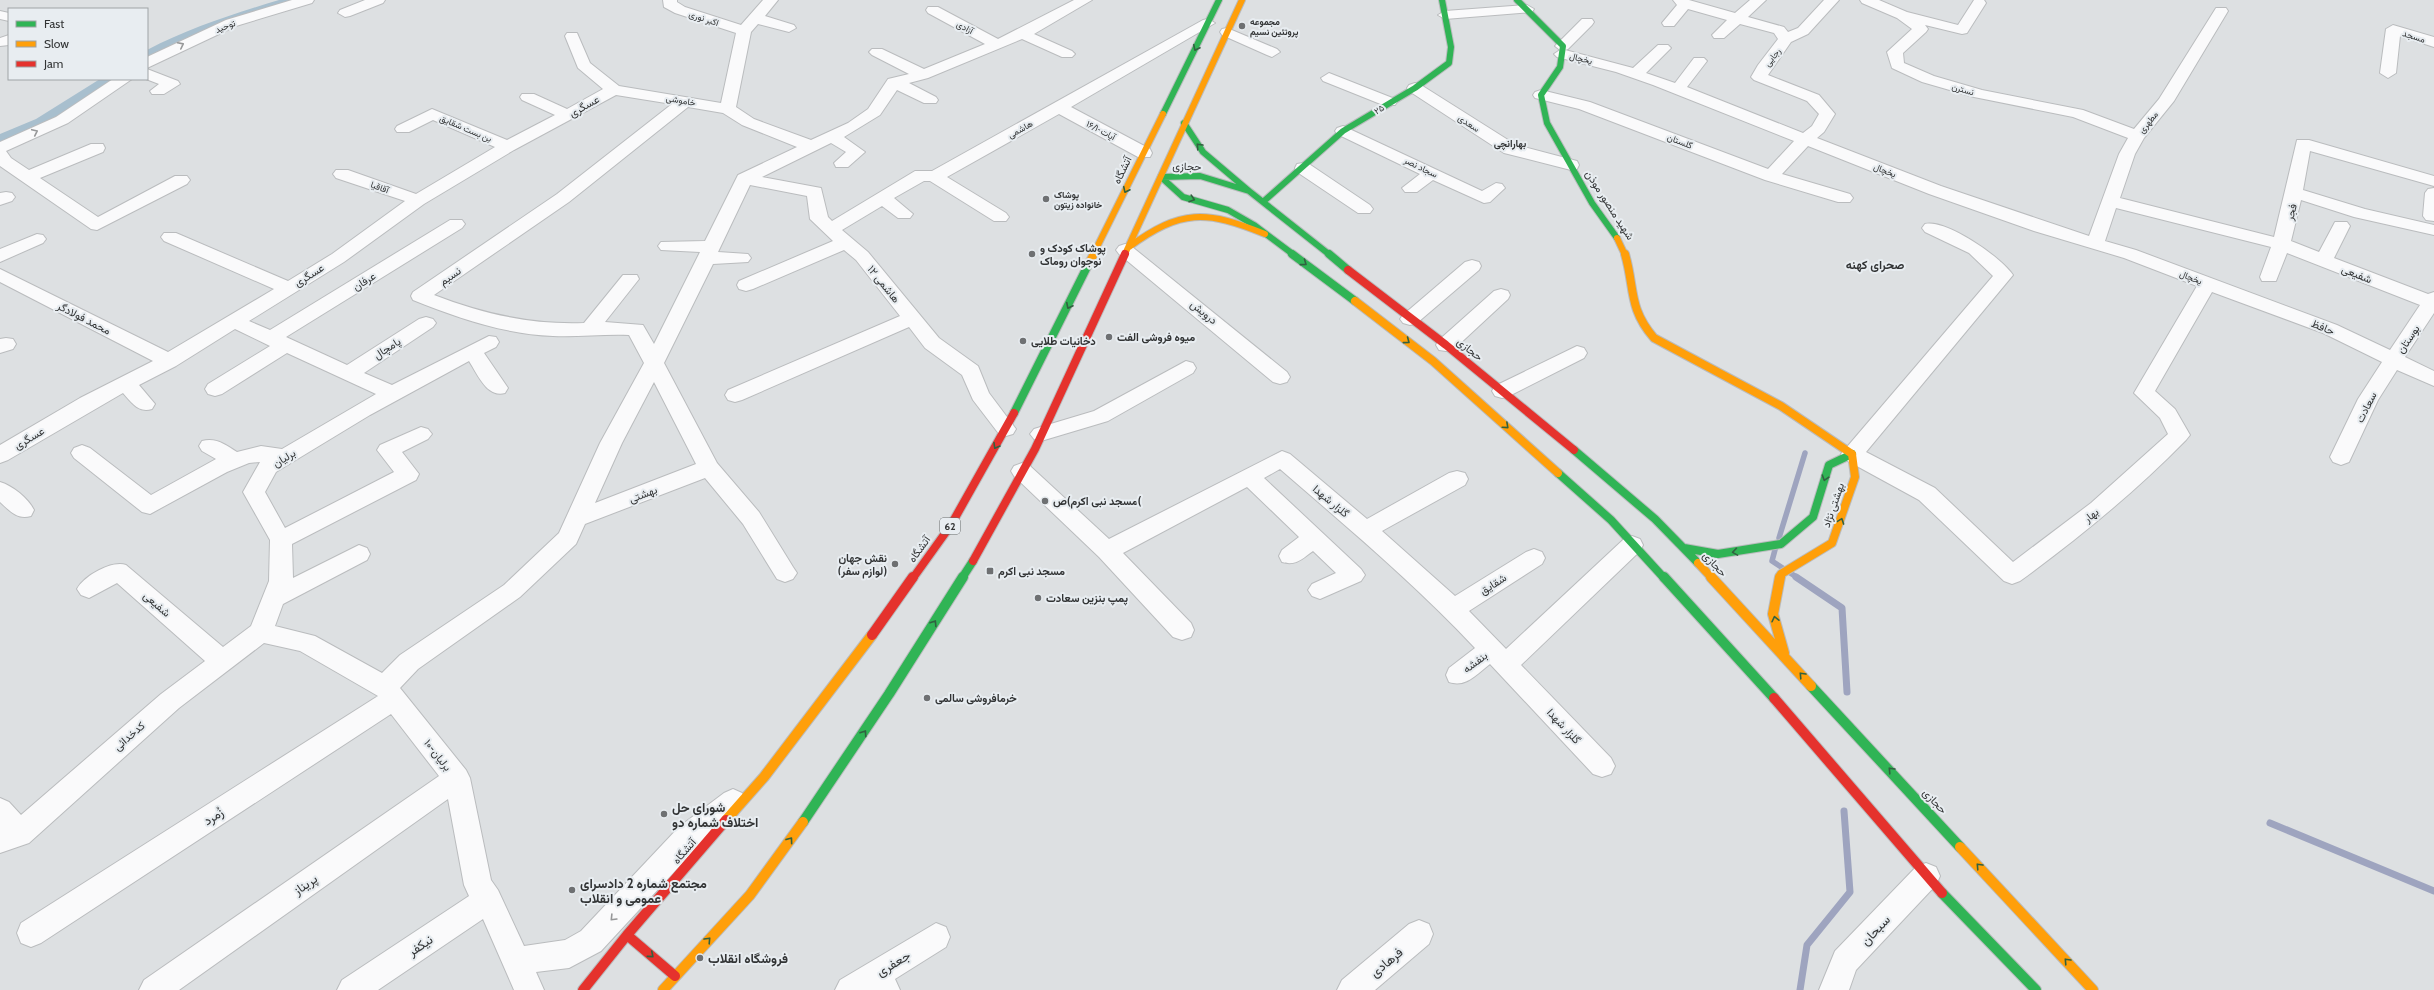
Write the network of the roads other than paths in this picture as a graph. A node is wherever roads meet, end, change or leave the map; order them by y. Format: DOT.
graph roads {
  1 [pos="275,0"];
  2 [pos="307,0"];
  3 [pos="378,0"];
  4 [pos="670,0"];
  5 [pos="771,0"];
  6 [pos="1086,0"];
  7 [pos="1219,0"];
  8 [pos="1242,0"];
  9 [pos="1442,0"];
  10 [pos="1759,0"];
  11 [pos="1832,0"];
  12 [pos="1867,0"];
  13 [pos="1682,2"];
  14 [pos="287,3"];
  15 [pos="1521,3"];
  16 [pos="1979,3"];
  17 [pos="933,10"];
  18 [pos="2221,11"];
  19 [pos="345,13"];
  20 [pos="1445,15"];
  21 [pos="1902,15"];
  22 [pos="755,18"];
  23 [pos="1739,18"];
  24 [pos="1587,22"];
  25 [pos="1208,23"];
  26 [pos="1669,23"];
  27 [pos="789,28"];
  28 [pos="1921,29"];
  29 [pos="744,31"];
  30 [pos="1227,32"];
  31 [pos="1022,34"];
  32 [pos="1719,35"];
  33 [pos="572,36"];
  34 [pos="1786,39"];
  35 [pos="1952,40"];
  36 [pos="2434,42"];
  37 [pos="996,44"];
  38 [pos="1663,48"];
  39 [pos="148,49"];
  40 [pos="1563,50"];
  41 [pos="877,52"];
  42 [pos="1272,52"];
  43 [pos="1067,54"];
  44 [pos="1699,61"];
  45 [pos="148,63"];
  46 [pos="2388,73"];
  47 [pos="148,74"];
  48 [pos="1636,74"];
  49 [pos="922,75"];
  50 [pos="1329,78"];
  51 [pos="96,80"];
  52 [pos="122,80"];
  53 [pos="894,82"];
  54 [pos="1415,88"];
  55 [pos="1678,89"];
  56 [pos="614,90"];
  57 [pos="158,91"];
  58 [pos="1541,95"];
  59 [pos="528,97"];
  60 [pos="930,100"];
  61 [pos="686,101"];
  62 [pos="1389,102"];
  63 [pos="1059,107"];
  64 [pos="464,108"];
  65 [pos="728,109"];
  66 [pos="568,115"];
  67 [pos="442,118"];
  68 [pos="1184,123"];
  69 [pos="403,129"];
  70 [pos="1343,132"];
  71 [pos="0,133"];
  72 [pos="2137,136"];
  73 [pos="832,137"];
  74 [pos="1804,140"];
  75 [pos="508,146"];
  76 [pos="810,146"];
  77 [pos="0,148"];
  78 [pos="97,148"];
  79 [pos="1144,153"];
  80 [pos="0,154"];
  81 [pos="1399,156"];
  82 [pos="842,163"];
  83 [pos="1571,165"];
  84 [pos="1381,166"];
  85 [pos="1303,168"];
  86 [pos="1141,173"];
  87 [pos="1434,173"];
  88 [pos="342,174"];
  89 [pos="1771,176"];
  90 [pos="28,177"];
  91 [pos="935,177"];
  92 [pos="1161,177"];
  93 [pos="744,179"];
  94 [pos="181,180"];
  95 [pos="2434,181"];
  96 [pos="1411,188"];
  97 [pos="1496,188"];
  98 [pos="1249,190"];
  99 [pos="2295,193"];
  100 [pos="2434,193"];
  101 [pos="883,198"];
  102 [pos="1844,198"];
  103 [pos="418,200"];
  104 [pos="2110,201"];
  105 [pos="1264,202"];
  106 [pos="1364,209"];
  107 [pos="904,214"];
  108 [pos="1000,217"];
  109 [pos="2433,223"];
  110 [pos="456,224"];
  111 [pos="2341,226"];
  112 [pos="1930,228"];
  113 [pos="831,229"];
  114 [pos="1265,234"];
  115 [pos="170,237"];
  116 [pos="37,239"];
  117 [pos="846,242"];
  118 [pos="2095,243"];
  119 [pos="2281,244"];
  120 [pos="667,246"];
  121 [pos="1125,250"];
  122 [pos="708,253"];
  123 [pos="0,256"];
  124 [pos="742,258"];
  125 [pos="2324,260"];
  126 [pos="1472,266"];
  127 [pos="1333,272"];
  128 [pos="0,276"];
  129 [pos="2269,277"];
  130 [pos="630,279"];
  131 [pos="2208,283"];
  132 [pos="746,285"];
  133 [pos="289,288"];
  134 [pos="1501,295"];
  135 [pos="2433,301"];
  136 [pos="912,318"];
  137 [pos="1410,319"];
  138 [pos="233,321"];
  139 [pos="426,323"];
  140 [pos="588,331"];
  141 [pos="279,342"];
  142 [pos="1446,345"];
  143 [pos="1577,353"];
  144 [pos="2395,359"];
  145 [pos="169,361"];
  146 [pos="653,362"];
  147 [pos="1186,368"];
  148 [pos="348,374"];
  149 [pos="1280,377"];
  150 [pos="2434,379"];
  151 [pos="125,384"];
  152 [pos="498,388"];
  153 [pos="215,389"];
  154 [pos="1502,391"];
  155 [pos="393,394"];
  156 [pos="735,395"];
  157 [pos="145,404"];
  158 [pos="1006,429"];
  159 [pos="421,434"];
  160 [pos="1041,434"];
  161 [pos="210,446"];
  162 [pos="82,453"];
  163 [pos="1852,454"];
  164 [pos="0,455"];
  165 [pos="286,457"];
  166 [pos="2341,457"];
  167 [pos="235,460"];
  168 [pos="709,468"];
  169 [pos="1022,471"];
  170 [pos="1248,476"];
  171 [pos="1457,479"];
  172 [pos="0,490"];
  173 [pos="23,510"];
  174 [pos="576,519"];
  175 [pos="1365,530"];
  176 [pos="1314,538"];
  177 [pos="280,540"];
  178 [pos="1632,545"];
  179 [pos="1684,548"];
  180 [pos="1107,551"];
  181 [pos="359,554"];
  182 [pos="1290,556"];
  183 [pos="1534,558"];
  184 [pos="785,573"];
  185 [pos="89,589"];
  186 [pos="1320,590"];
  187 [pos="274,598"];
  188 [pos="1453,609"];
  189 [pos="1182,630"];
  190 [pos="260,632"];
  191 [pos="1499,657"];
  192 [pos="1785,657"];
  193 [pos="222,660"];
  194 [pos="1458,675"];
  195 [pos="389,693"];
  196 [pos="1602,766"];
  197 [pos="764,777"];
  198 [pos="457,778"];
  199 [pos="0,810"];
  200 [pos="9,837"];
  201 [pos="1926,876"];
  202 [pos="488,899"];
  203 [pos="31,933"];
  204 [pos="627,934"];
  205 [pos="1420,934"];
  206 [pos="936,937"];
  207 [pos="516,961"];
  208 [pos="676,976"];
  209 [pos="880,982"];
  210 [pos="154,990"];
  211 [pos="352,990"];
  212 [pos="529,990"];
  213 [pos="584,990"];
  214 [pos="663,990"];
  215 [pos="850,990"];
  216 [pos="1352,990"];
  217 [pos="1834,990"];
  218 [pos="2036,990"];
  219 [pos="2093,990"];
  1 -- 39 [label="street, توحید"];
  2 -- 14 [label="street, توحید"];
  3 -- 19 [label="street"];
  4 -- 29 [label="street, اکبر نوری"];
  5 -- 22 [label="street"];
  6 -- 31 [label="street"];
  7 -- 25 [label="main road, آتشگاه / 62"];
  8 -- 30 [label="main road"];
  9 -- 20 [label="main road, ۲۵"];
  10 -- 23 [label="street"];
  11 -- 34 [label="street"];
  12 -- 21 [label="street"];
  13 -- 23 [label="street, رجایی"];
  13 -- 26 [label="street"];
  45 -- 14 [label="street, توحید, one-way"];
  15 -- 20 [label="street"];
  15 -- 40 [label="main road"];
  16 -- 21 [label="street"];
  17 -- 37 [label="street, آزادی"];
  18 -- 72 [label="street, مطهری"];
  20 -- 54 [label="main road, ۲۵"];
  21 -- 28 [label="street"];
  22 -- 27 [label="street"];
  22 -- 29 [label="street"];
  23 -- 32 [label="street"];
  23 -- 34 [label="street, رجایی"];
  24 -- 40 [label="street"];
  25 -- 63 [label="street, هاشمی"];
  25 -- 79 [label="main road, آتشگاه / 62, one-way"];
  28 -- 35 [label="street"];
  28 -- 72 [label="street, نسترن"];
  29 -- 65 [label="street"];
  30 -- 42 [label="street"];
  30 -- 68 [label="main road"];
  31 -- 37 [label="street"];
  31 -- 43 [label="street"];
  33 -- 56 [label="street"];
  34 -- 74 [label="street, رجایی"];
  36 -- 46 [label="street, مسجد"];
  37 -- 49 [label="street"];
  38 -- 48 [label="street"];
  40 -- 48 [label="street, یخچال"];
  40 -- 58 [label="main road"];
  41 -- 49 [label="street"];
  44 -- 55 [label="street"];
  47 -- 57 [label="street"];
  48 -- 55 [label="street, یخچال"];
  49 -- 53 [label="street"];
  50 -- 62 [label="street"];
  51 -- 71 [label="street"];
  77 -- 52 [label="street, one-way"];
  53 -- 60 [label="street"];
  53 -- 73 [label="street"];
  54 -- 62 [label="main road, ۲۵"];
  54 -- 83 [label="street, سعدی"];
  55 -- 74 [label="street, یخچال"];
  56 -- 61 [label="street, خاموشی"];
  56 -- 66 [label="street, عسگری"];
  58 -- 83 [label="main road, شهید منصور موذن"];
  58 -- 89 [label="street, گلستان"];
  59 -- 66 [label="street"];
  61 -- 65 [label="street, خاموشی"];
  61 -- 140 [label="street, نسیم"];
  62 -- 70 [label="main road, ۲۵"];
  63 -- 79 [label="street, ۱۶/۱-آیات"];
  63 -- 91 [label="street, هاشمی"];
  64 -- 67 [label="street"];
  65 -- 76 [label="street, خاموشی"];
  66 -- 75 [label="street, عسگری"];
  67 -- 69 [label="street, بن بست شقایق"];
  67 -- 75 [label="street, بن بست شقایق"];
  68 -- 92 [label="main road"];
  98 -- 68 [label="main road, one-way"];
  70 -- 81 [label="street, سجاد نصر"];
  70 -- 85 [label="main road, ۲۵"];
  72 -- 104 [label="street, مطهری"];
  73 -- 76 [label="street"];
  73 -- 82 [label="street"];
  74 -- 89 [label="street"];
  74 -- 118 [label="street, یخچال"];
  75 -- 103 [label="street, عسگری"];
  76 -- 93 [label="street"];
  78 -- 90 [label="street"];
  79 -- 86 [label="main road, آتشگاه / 62"];
  80 -- 90 [label="street"];
  81 -- 84 [label="street"];
  81 -- 87 [label="street, سجاد نصر"];
  83 -- 163 [label="main road, شهید منصور موذن"];
  85 -- 105 [label="main road, ۲۵"];
  85 -- 106 [label="street"];
  86 -- 92 [label="main road"];
  86 -- 158 [label="main road, آتشگاه / 62, one-way"];
  87 -- 96 [label="street"];
  87 -- 97 [label="street, سجاد نصر"];
  88 -- 103 [label="street, آقاقیا"];
  89 -- 102 [label="street, گلستان"];
  90 -- 94 [label="street"];
  91 -- 101 [label="street, هاشمی"];
  91 -- 108 [label="street"];
  92 -- 98 [label="main road, حجازی"];
  92 -- 114 [label="main road, حجازی, one-way"];
  92 -- 121 [label="main road"];
  93 -- 113 [label="street, ۱۲ هاشمی"];
  93 -- 122 [label="street, زُمرد"];
  95 -- 99 [label="street, فجر"];
  98 -- 105 [label="main road, حجازی"];
  99 -- 109 [label="street"];
  99 -- 119 [label="street, فجر"];
  100 -- 109 [label="street"];
  101 -- 107 [label="street"];
  101 -- 113 [label="street, هاشمی"];
  103 -- 133 [label="street, عسگری"];
  104 -- 118 [label="street, مطهری"];
  104 -- 119 [label="street, شفیعی"];
  105 -- 127 [label="main road, حجازی"];
  110 -- 141 [label="street, عرفان"];
  111 -- 125 [label="street"];
  112 -- 163 [label="street"];
  113 -- 117 [label="street, ۱۲ هاشمی"];
  114 -- 121 [label="main road"];
  114 -- 127 [label="main road, حجازی, one-way"];
  115 -- 133 [label="street"];
  116 -- 123 [label="street"];
  117 -- 132 [label="street"];
  117 -- 136 [label="street, ۱۲ هاشمی"];
  118 -- 131 [label="street, یخچال"];
  119 -- 125 [label="street, شفیعی"];
  119 -- 129 [label="street, فجر"];
  120 -- 122 [label="street"];
  121 -- 149 [label="street, درویش"];
  121 -- 160 [label="main road"];
  122 -- 124 [label="street"];
  122 -- 146 [label="street, زُمرد"];
  125 -- 135 [label="street, شفیعی"];
  126 -- 137 [label="street"];
  127 -- 137 [label="main road, حجازی"];
  127 -- 178 [label="main road, حجازی, one-way"];
  128 -- 145 [label="street, محمد فولادگر"];
  130 -- 140 [label="street"];
  131 -- 144 [label="street, حافظ"];
  131 -- 163 [label="street, بهار"];
  133 -- 138 [label="street, عسگری"];
  134 -- 142 [label="street"];
  135 -- 144 [label="street, بوستان"];
  136 -- 156 [label="street"];
  136 -- 158 [label="street, ۱۲ هاشمی"];
  137 -- 142 [label="main road, حجازی"];
  138 -- 141 [label="street"];
  138 -- 145 [label="street, عسگری"];
  139 -- 148 [label="street, پامچال"];
  140 -- 146 [label="street, نسیم"];
  141 -- 148 [label="street"];
  141 -- 153 [label="street, عرفان"];
  142 -- 154 [label="main road, حجازی"];
  143 -- 154 [label="street"];
  144 -- 150 [label="street, حافظ"];
  144 -- 166 [label="street, سعادت"];
  145 -- 151 [label="street, عسگری"];
  146 -- 168 [label="street"];
  146 -- 174 [label="street, زُمرد"];
  147 -- 160 [label="street"];
  148 -- 155 [label="street"];
  151 -- 157 [label="street"];
  151 -- 164 [label="street, عسگری"];
  152 -- 155 [label="street, برلیان"];
  154 -- 179 [label="main road, حجازی"];
  155 -- 165 [label="street, برلیان"];
  158 -- 197 [label="main road, آتشگاه / 62, one-way"];
  159 -- 177 [label="street"];
  160 -- 169 [label="main road"];
  161 -- 167 [label="street"];
  162 -- 167 [label="street"];
  163 -- 179 [label="main road, بهشتی نژاد, one-way"];
  192 -- 163 [label="main road, بهشتی نژاد, one-way"];
  165 -- 167 [label="street"];
  165 -- 177 [label="street, برلیان"];
  168 -- 174 [label="street, بهشتی"];
  168 -- 184 [label="street"];
  169 -- 180 [label="street"];
  208 -- 169 [label="main road, one-way"];
  170 -- 175 [label="street, گلزار شهدا"];
  170 -- 176 [label="street"];
  170 -- 180 [label="street, گلزار شهدا"];
  171 -- 175 [label="street"];
  172 -- 173 [label="street"];
  174 -- 195 [label="street, زُمرد"];
  175 -- 188 [label="street, گلزار شهدا"];
  176 -- 182 [label="street"];
  176 -- 186 [label="street"];
  177 -- 187 [label="street, برلیان"];
  178 -- 191 [label="street, بنفشه"];
  178 -- 201 [label="main road, حجازی"];
  179 -- 192 [label="main road, حجازی"];
  180 -- 189 [label="street"];
  181 -- 187 [label="street"];
  183 -- 188 [label="street, شقایق"];
  185 -- 193 [label="street, شفیعی"];
  187 -- 190 [label="street, برلیان"];
  188 -- 191 [label="street, گلزار شهدا"];
  190 -- 193 [label="street, کدخدائی"];
  190 -- 195 [label="street, ۱۰-برلیان"];
  191 -- 194 [label="street, بنفشه"];
  191 -- 196 [label="street, گلزار شهدا"];
  219 -- 192 [label="main road, حجازی, one-way"];
  193 -- 200 [label="street, کدخدائی"];
  195 -- 198 [label="street, ۱۰-برلیان"];
  195 -- 203 [label="street, زُمرد"];
  197 -- 204 [label="main road, آتشگاه / 62"];
  197 -- 207 [label="street, one-way"];
  198 -- 202 [label="street, ۱۰-برلیان"];
  198 -- 210 [label="street, پریناز"];
  199 -- 200 [label="street"];
  201 -- 217 [label="street, سبحان"];
  201 -- 218 [label="main road, حجازی"];
  202 -- 207 [label="street, ۱۰-برلیان"];
  202 -- 211 [label="street, نیکفر"];
  204 -- 208 [label="main road, one-way"];
  204 -- 213 [label="main road, آتشگاه / 62"];
  205 -- 216 [label="street, فرهادی"];
  206 -- 209 [label="street, جعفری"];
  207 -- 212 [label="street"];
  208 -- 214 [label="main road"];
  209 -- 215 [label="street, جعفری"];
}
